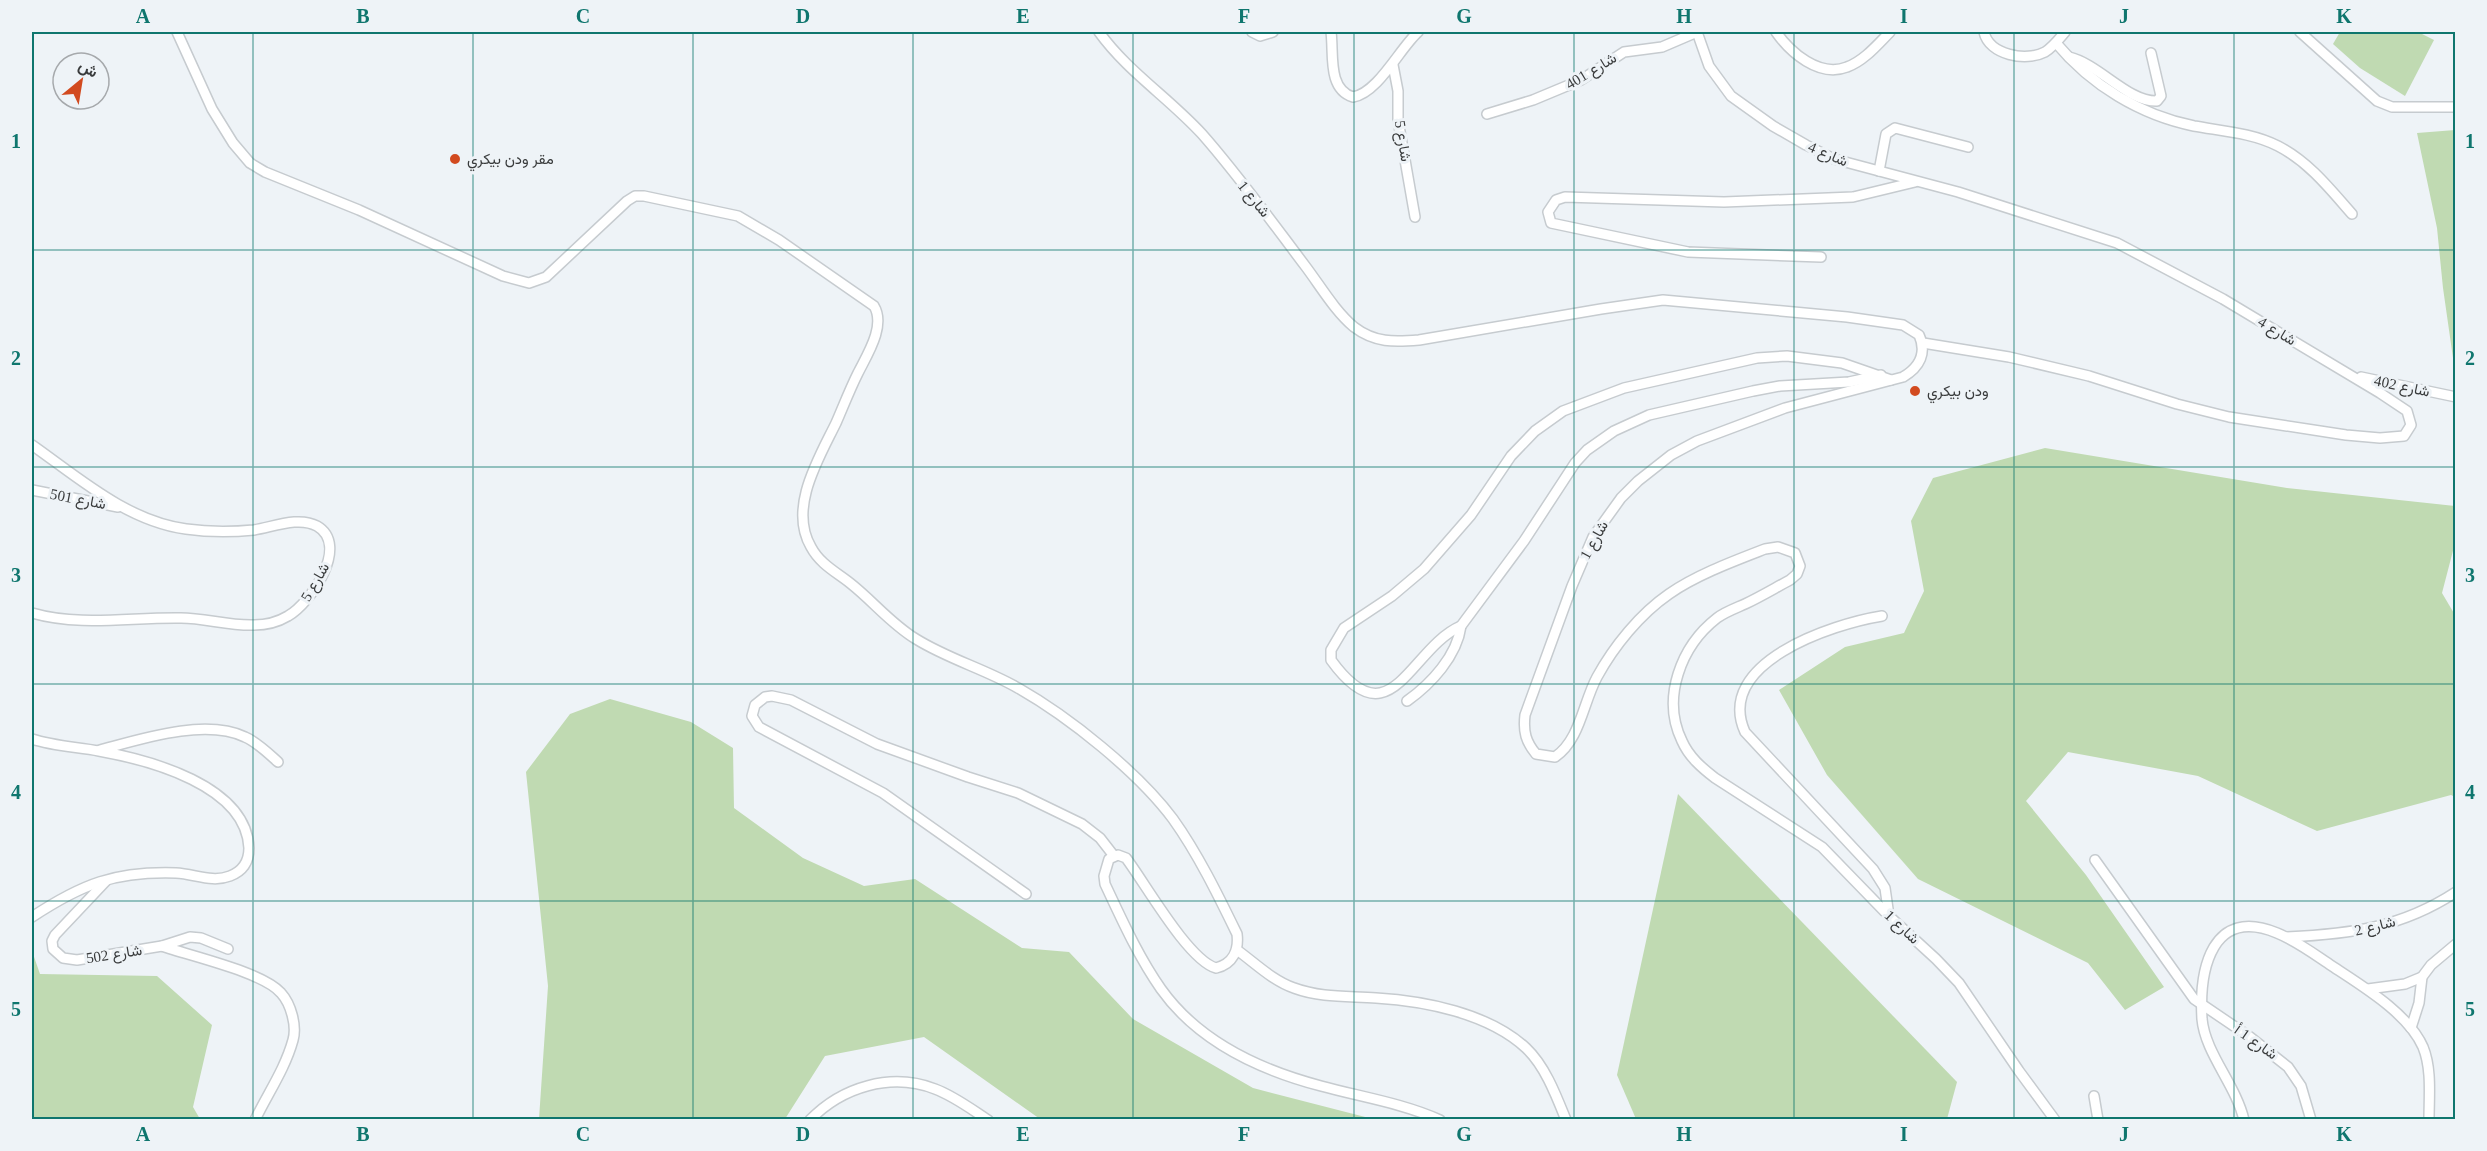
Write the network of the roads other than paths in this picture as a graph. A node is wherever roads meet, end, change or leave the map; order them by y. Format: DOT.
graph roads {
  1 [pos="177,32"];
  2 [pos="1099,32"];
  3 [pos="1252,32"];
  4 [pos="1273,32"];
  5 [pos="1331,32"];
  6 [pos="1418,32"];
  7 [pos="1697,32"];
  8 [pos="1776,32"];
  9 [pos="1890,32"];
  10 [pos="1984,32"];
  11 [pos="2065,32"];
  12 [pos="2300,32"];
  13 [pos="2056,43"];
  14 [pos="2151,53"];
  15 [pos="2067,57"];
  16 [pos="1394,65"];
  17 [pos="2456,107"];
  18 [pos="1486,114"];
  19 [pos="1968,147"];
  20 [pos="1879,171"];
  21 [pos="1918,182"];
  22 [pos="2352,214"];
  23 [pos="1415,217"];
  24 [pos="1821,257"];
  25 [pos="1923,343"];
  26 [pos="2349,374"];
  27 [pos="1881,375"];
  28 [pos="1892,380"];
  29 [pos="2456,397"];
  30 [pos="32,445"];
  31 [pos="32,490"];
  32 [pos="124,508"];
  33 [pos="32,613"];
  34 [pos="1882,616"];
  35 [pos="1461,626"];
  36 [pos="1407,701"];
  37 [pos="33,742"];
  38 [pos="98,750"];
  39 [pos="278,762"];
  40 [pos="1114,856"];
  41 [pos="2095,860"];
  42 [pos="106,881"];
  43 [pos="2456,892"];
  44 [pos="1026,894"];
  45 [pos="1889,916"];
  46 [pos="32,917"];
  47 [pos="2287,937"];
  48 [pos="2456,944"];
  49 [pos="162,946"];
  50 [pos="228,950"];
  51 [pos="1237,950"];
  52 [pos="2422,977"];
  53 [pos="2368,989"];
  54 [pos="2202,1007"];
  55 [pos="2411,1028"];
  56 [pos="2094,1096"];
  57 [pos="255,1119"];
  58 [pos="810,1119"];
  59 [pos="988,1119"];
  60 [pos="1440,1119"];
  61 [pos="1566,1119"];
  62 [pos="2055,1119"];
  63 [pos="2098,1119"];
  64 [pos="2244,1119"];
  65 [pos="2311,1119"];
  66 [pos="2429,1119"];
  1 -- 51 [label="street"];
  2 -- 25 [label="street, شارع 1"];
  3 -- 4 [label="street"];
  5 -- 16 [label="street"];
  6 -- 16 [label="street"];
  7 -- 18 [label="street, شارع 401"];
  7 -- 20 [label="street, شارع 4"];
  8 -- 9 [label="street"];
  10 -- 13 [label="street"];
  11 -- 13 [label="street"];
  12 -- 17 [label="street"];
  13 -- 15 [label="street"];
  14 -- 15 [label="street"];
  15 -- 22 [label="street"];
  16 -- 23 [label="street, شارع 5"];
  19 -- 20 [label="street"];
  20 -- 21 [label="street, شارع 4"];
  21 -- 24 [label="street"];
  21 -- 26 [label="street, شارع 4"];
  25 -- 26 [label="street, شارع 4"];
  25 -- 28 [label="street, شارع 1"];
  26 -- 29 [label="street, شارع 402"];
  27 -- 28 [label="street"];
  27 -- 35 [label="street"];
  27 -- 35 [label="street"];
  28 -- 45 [label="street, شارع 1"];
  30 -- 32 [label="street, شارع 5"];
  31 -- 32 [label="street, شارع 501"];
  32 -- 33 [label="street, شارع 5"];
  34 -- 45 [label="street"];
  35 -- 36 [label="street"];
  37 -- 38 [label="street"];
  38 -- 39 [label="street"];
  38 -- 42 [label="street"];
  40 -- 44 [label="street"];
  40 -- 51 [label="street"];
  40 -- 60 [label="street"];
  41 -- 54 [label="street, شارع 1 أ"];
  42 -- 46 [label="street"];
  42 -- 49 [label="street, شارع 502"];
  43 -- 47 [label="street, شارع 2"];
  45 -- 62 [label="street, شارع 1"];
  47 -- 53 [label="street"];
  47 -- 54 [label="street"];
  48 -- 52 [label="street"];
  49 -- 50 [label="street, شارع 502"];
  49 -- 57 [label="street"];
  51 -- 61 [label="street"];
  52 -- 53 [label="street"];
  52 -- 55 [label="street"];
  53 -- 55 [label="street"];
  54 -- 64 [label="street"];
  54 -- 65 [label="street, شارع 1 أ"];
  55 -- 66 [label="street"];
  56 -- 63 [label="street"];
  58 -- 59 [label="street"];
}
